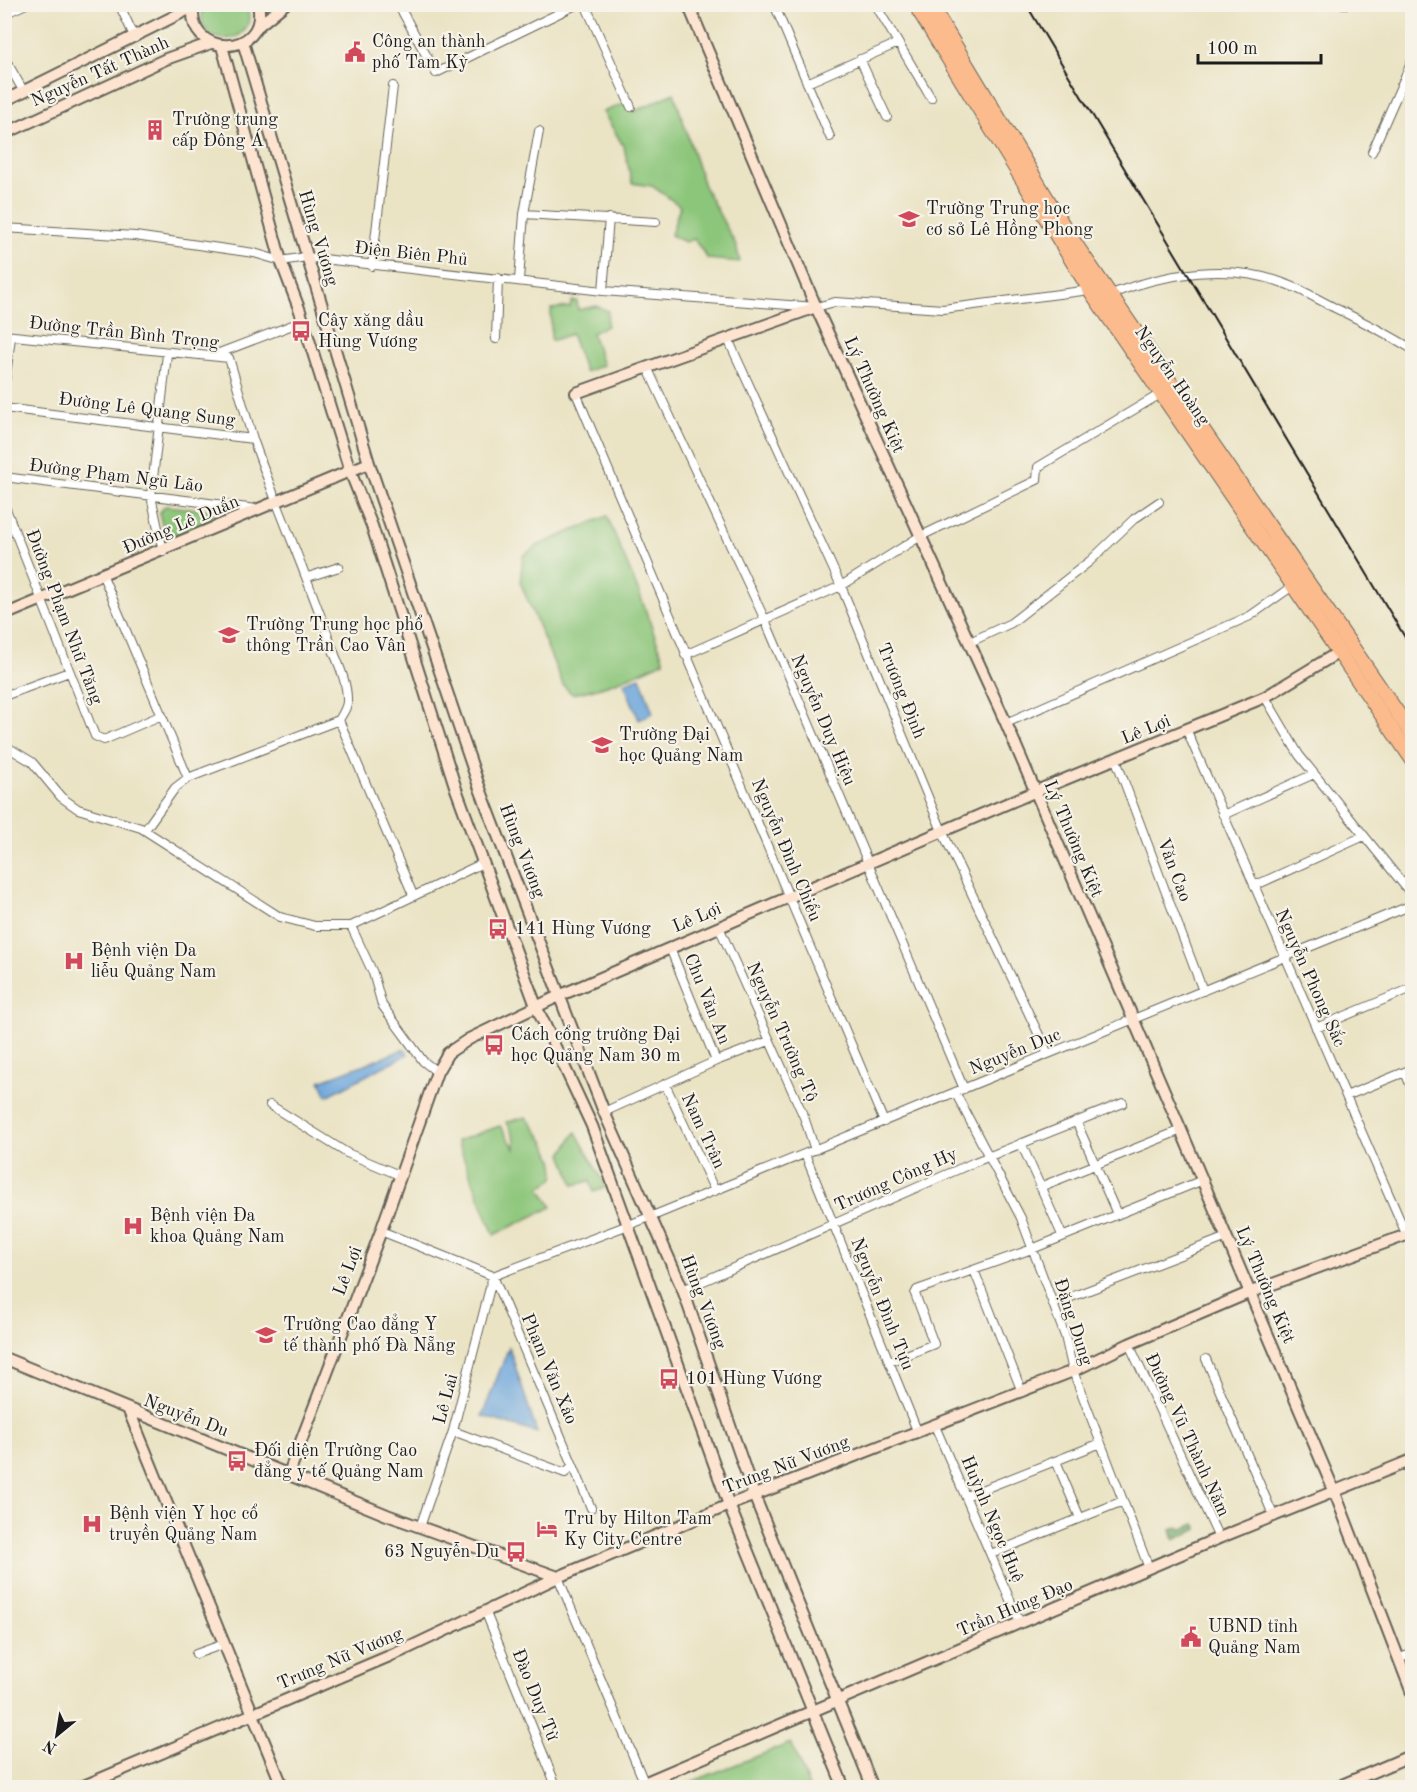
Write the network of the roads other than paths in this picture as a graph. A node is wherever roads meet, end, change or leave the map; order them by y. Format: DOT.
graph roads {
  1 [pos="26,4"];
  2 [pos="119,4"];
  3 [pos="258,4"];
  4 [pos="285,4"];
  5 [pos="295,4"];
  6 [pos="398,4"];
  7 [pos="578,4"];
  8 [pos="585,4"];
  9 [pos="688,4"];
  10 [pos="774,4"];
  11 [pos="874,4"];
  12 [pos="915,4"];
  13 [pos="930,4"];
  14 [pos="1342,4"];
  15 [pos="1362,4"];
  16 [pos="194,6"];
  17 [pos="4,14"];
  18 [pos="266,18"];
  19 [pos="256,27"];
  20 [pos="135,38"];
  21 [pos="243,42"];
  22 [pos="898,43"];
  23 [pos="217,45"];
  24 [pos="4,57"];
  25 [pos="860,59"];
  26 [pos="1413,61"];
  27 [pos="807,83"];
  28 [pos="393,86"];
  29 [pos="24,92"];
  30 [pos="931,98"];
  31 [pos="4,101"];
  32 [pos="631,107"];
  33 [pos="886,117"];
  34 [pos="539,131"];
  35 [pos="4,134"];
  36 [pos="830,137"];
  37 [pos="1372,152"];
  38 [pos="524,214"];
  39 [pos="609,218"];
  40 [pos="656,222"];
  41 [pos="4,228"];
  42 [pos="306,257"];
  43 [pos="281,261"];
  44 [pos="372,266"];
  45 [pos="498,278"];
  46 [pos="519,280"];
  47 [pos="1090,290"];
  48 [pos="603,291"];
  49 [pos="1112,294"];
  50 [pos="816,308"];
  51 [pos="303,321"];
  52 [pos="8,336"];
  53 [pos="496,339"];
  54 [pos="728,339"];
  55 [pos="1413,349"];
  56 [pos="167,354"];
  57 [pos="213,356"];
  58 [pos="647,367"];
  59 [pos="4,390"];
  60 [pos="576,393"];
  61 [pos="1162,393"];
  62 [pos="4,408"];
  63 [pos="159,427"];
  64 [pos="253,439"];
  65 [pos="369,463"];
  66 [pos="1220,465"];
  67 [pos="350,471"];
  68 [pos="4,477"];
  69 [pos="151,496"];
  70 [pos="1158,502"];
  71 [pos="276,503"];
  72 [pos="4,504"];
  73 [pos="260,510"];
  74 [pos="920,537"];
  75 [pos="164,551"];
  76 [pos="339,567"];
  77 [pos="103,576"];
  78 [pos="308,578"];
  79 [pos="1294,585"];
  80 [pos="842,586"];
  81 [pos="40,600"];
  82 [pos="4,615"];
  83 [pos="765,620"];
  84 [pos="970,642"];
  85 [pos="1339,652"];
  86 [pos="685,655"];
  87 [pos="69,672"];
  88 [pos="4,696"];
  89 [pos="1266,697"];
  90 [pos="162,716"];
  91 [pos="339,720"];
  92 [pos="1006,723"];
  93 [pos="1187,731"];
  94 [pos="1413,734"];
  95 [pos="4,745"];
  96 [pos="1413,759"];
  97 [pos="1116,760"];
  98 [pos="1314,774"];
  99 [pos="188,778"];
  100 [pos="1034,792"];
  101 [pos="1223,815"];
  102 [pos="145,830"];
  103 [pos="942,831"];
  104 [pos="1364,836"];
  105 [pos="483,863"];
  106 [pos="867,863"];
  107 [pos="1254,886"];
  108 [pos="413,895"];
  109 [pos="1413,895"];
  110 [pos="790,896"];
  111 [pos="1413,905"];
  112 [pos="351,926"];
  113 [pos="719,927"];
  114 [pos="670,948"];
  115 [pos="1285,957"];
  116 [pos="1413,988"];
  117 [pos="1203,991"];
  118 [pos="561,994"];
  119 [pos="536,1006"];
  120 [pos="1133,1019"];
  121 [pos="1316,1028"];
  122 [pos="769,1041"];
  123 [pos="1048,1054"];
  124 [pos="716,1061"];
  125 [pos="1409,1071"];
  126 [pos="437,1072"];
  127 [pos="665,1084"];
  128 [pos="964,1089"];
  129 [pos="1413,1089"];
  130 [pos="956,1092"];
  131 [pos="1346,1096"];
  132 [pos="1123,1103"];
  133 [pos="270,1105"];
  134 [pos="604,1112"];
  135 [pos="1076,1121"];
  136 [pos="884,1122"];
  137 [pos="1181,1130"];
  138 [pos="1021,1143"];
  139 [pos="815,1150"];
  140 [pos="805,1154"];
  141 [pos="990,1155"];
  142 [pos="1096,1166"];
  143 [pos="399,1175"];
  144 [pos="1203,1180"];
  145 [pos="1041,1186"];
  146 [pos="715,1191"];
  147 [pos="1117,1214"];
  148 [pos="651,1217"];
  149 [pos="628,1224"];
  150 [pos="833,1225"];
  151 [pos="381,1232"];
  152 [pos="1410,1234"];
  153 [pos="1062,1235"];
  154 [pos="1227,1237"];
  155 [pos="1032,1249"];
  156 [pos="974,1270"];
  157 [pos="493,1276"];
  158 [pos="684,1290"];
  159 [pos="1251,1292"];
  160 [pos="1053,1304"];
  161 [pos="1129,1344"];
  162 [pos="4,1358"];
  163 [pos="1206,1359"];
  164 [pos="889,1362"];
  165 [pos="1073,1371"];
  166 [pos="1022,1392"];
  167 [pos="129,1411"];
  168 [pos="935,1426"];
  169 [pos="453,1431"];
  170 [pos="918,1432"];
  171 [pos="1101,1443"];
  172 [pos="1413,1460"];
  173 [pos="1056,1461"];
  174 [pos="573,1466"];
  175 [pos="289,1473"];
  176 [pos="1335,1493"];
  177 [pos="754,1495"];
  178 [pos="966,1496"];
  179 [pos="1123,1501"];
  180 [pos="729,1505"];
  181 [pos="591,1508"];
  182 [pos="1274,1517"];
  183 [pos="1080,1518"];
  184 [pos="420,1527"];
  185 [pos="1219,1538"];
  186 [pos="991,1554"];
  187 [pos="1149,1568"];
  188 [pos="558,1577"];
  189 [pos="486,1613"];
  190 [pos="1020,1623"];
  191 [pos="224,1644"];
  192 [pos="196,1654"];
  193 [pos="1413,1654"];
  194 [pos="1399,1658"];
  195 [pos="1413,1693"];
  196 [pos="838,1702"];
  197 [pos="813,1712"];
  198 [pos="252,1713"];
  199 [pos="1413,1755"];
  200 [pos="644,1782"];
  201 [pos="79,1788"];
  202 [pos="283,1788"];
  203 [pos="557,1788"];
  204 [pos="632,1788"];
  205 [pos="844,1788"];
  206 [pos="873,1788"];
  207 [pos="1335,1788"];
  1 -- 17 [label="street"];
  2 -- 20 [label="street"];
  3 -- 19 [label="street"];
  4 -- 18 [label="street"];
  5 -- 18 [label="street"];
  6 -- 7 [label="street"];
  8 -- 32 [label="street"];
  9 -- 50 [label="street, Lý Thường Kiệt"];
  10 -- 27 [label="street"];
  11 -- 22 [label="street"];
  12 -- 47 [label="highway, Nguyễn Hoàng"];
  13 -- 49 [label="highway, Nguyễn Hoàng"];
  14 -- 15 [label="street"];
  16 -- 20 [label="street, Nguyễn Tất Thành"];
  16 -- 23 [label="street"];
  18 -- 19 [label="street"];
  19 -- 21 [label="street"];
  20 -- 29 [label="street, Nguyễn Tất Thành"];
  21 -- 23 [label="street, Nguyễn Tất Thành"];
  21 -- 42 [label="street, Hùng Vương"];
  22 -- 25 [label="street"];
  22 -- 30 [label="street"];
  23 -- 35 [label="street, Nguyễn Tất Thành"];
  23 -- 43 [label="street"];
  24 -- 29 [label="street"];
  25 -- 27 [label="street"];
  25 -- 33 [label="street"];
  26 -- 37 [label="street"];
  27 -- 36 [label="street"];
  28 -- 44 [label="street"];
  29 -- 31 [label="street, Nguyễn Tất Thành"];
  34 -- 38 [label="street"];
  38 -- 39 [label="street"];
  38 -- 46 [label="street"];
  39 -- 40 [label="street"];
  39 -- 48 [label="street"];
  41 -- 43 [label="street, Điện Biên Phủ"];
  42 -- 43 [label="street, Điện Biên Phủ"];
  42 -- 44 [label="street, Điện Biên Phủ"];
  42 -- 65 [label="street, Hùng Vương"];
  43 -- 51 [label="street"];
  44 -- 45 [label="street, Điện Biên Phủ"];
  45 -- 46 [label="street, Điện Biên Phủ"];
  45 -- 53 [label="street"];
  46 -- 48 [label="street, Điện Biên Phủ"];
  47 -- 50 [label="street, Điện Biên Phủ"];
  47 -- 61 [label="highway, Nguyễn Hoàng"];
  48 -- 50 [label="street, Điện Biên Phủ"];
  49 -- 55 [label="street"];
  49 -- 66 [label="highway, Nguyễn Hoàng"];
  50 -- 54 [label="street"];
  50 -- 74 [label="street, Lý Thường Kiệt"];
  51 -- 57 [label="street"];
  51 -- 67 [label="street"];
  52 -- 56 [label="street, Đường Trần Bình Trọng"];
  52 -- 59 [label="street"];
  54 -- 58 [label="street"];
  54 -- 80 [label="street, Trương Định"];
  56 -- 57 [label="street, Đường Trần Bình Trọng"];
  56 -- 63 [label="street"];
  57 -- 64 [label="street, Đường Trần Bình Trọng"];
  58 -- 60 [label="street"];
  58 -- 83 [label="street, Nguyễn Duy Hiệu"];
  60 -- 86 [label="street, Nguyễn Đình Chiểu"];
  61 -- 66 [label="highway, Nguyễn Hoàng"];
  61 -- 74 [label="street"];
  62 -- 63 [label="street, Đường Lê Quang Sung"];
  63 -- 64 [label="street, Đường Lê Quang Sung"];
  63 -- 69 [label="street"];
  64 -- 71 [label="street, Đường Lê Quang Sung"];
  65 -- 67 [label="street, Đường Lê Duẩn"];
  65 -- 118 [label="street, Hùng Vương"];
  66 -- 79 [label="highway, Nguyễn Hoàng"];
  66 -- 94 [label="highway, Nguyễn Hoàng"];
  67 -- 71 [label="street, Đường Lê Duẩn"];
  67 -- 105 [label="street"];
  68 -- 69 [label="street, Đường Phạm Ngũ Lão"];
  69 -- 73 [label="street, Đường Phạm Ngũ Lão"];
  69 -- 75 [label="street"];
  70 -- 84 [label="street"];
  71 -- 73 [label="street, Đường Lê Duẩn"];
  71 -- 78 [label="street, Đường Lê Quang Sung"];
  72 -- 81 [label="street, Đường Phạm Nhữ Tăng"];
  73 -- 75 [label="street, Đường Lê Duẩn"];
  74 -- 80 [label="street"];
  74 -- 84 [label="street, Lý Thường Kiệt"];
  75 -- 77 [label="street, Đường Lê Duẩn"];
  76 -- 78 [label="street"];
  77 -- 81 [label="street, Đường Lê Duẩn"];
  77 -- 90 [label="street"];
  78 -- 91 [label="street, Đường Lê Quang Sung"];
  79 -- 85 [label="highway, Nguyễn Hoàng"];
  79 -- 92 [label="street"];
  80 -- 83 [label="street"];
  80 -- 103 [label="street, Trương Định"];
  81 -- 82 [label="street, Đường Lê Duẩn"];
  81 -- 87 [label="street, Đường Phạm Nhữ Tăng"];
  83 -- 86 [label="street"];
  83 -- 106 [label="street, Nguyễn Duy Hiệu"];
  84 -- 92 [label="street, Lý Thường Kiệt"];
  85 -- 89 [label="street, Lê Lợi"];
  85 -- 96 [label="highway, Nguyễn Hoàng"];
  86 -- 110 [label="street, Nguyễn Đình Chiểu"];
  87 -- 88 [label="street"];
  87 -- 90 [label="street, Đường Phạm Nhữ Tăng"];
  89 -- 93 [label="street, Lê Lợi"];
  89 -- 98 [label="street"];
  90 -- 99 [label="street"];
  91 -- 99 [label="street"];
  91 -- 108 [label="street"];
  92 -- 100 [label="street, Lý Thường Kiệt"];
  93 -- 97 [label="street, Lê Lợi"];
  93 -- 101 [label="street, Nguyễn Phong Sắc"];
  95 -- 102 [label="street"];
  97 -- 100 [label="street, Lê Lợi"];
  97 -- 117 [label="street, Văn Cao"];
  98 -- 101 [label="street"];
  98 -- 104 [label="street"];
  99 -- 102 [label="street"];
  100 -- 103 [label="street, Lê Lợi"];
  100 -- 120 [label="street, Lý Thường Kiệt"];
  101 -- 107 [label="street, Nguyễn Phong Sắc"];
  102 -- 112 [label="street"];
  103 -- 106 [label="street, Lê Lợi"];
  103 -- 123 [label="street, Trương Định"];
  104 -- 107 [label="street"];
  104 -- 109 [label="street"];
  105 -- 108 [label="street"];
  105 -- 119 [label="street"];
  106 -- 110 [label="street, Lê Lợi"];
  106 -- 128 [label="street, Nguyễn Duy Hiệu"];
  107 -- 115 [label="street, Nguyễn Phong Sắc"];
  108 -- 112 [label="street"];
  110 -- 113 [label="street, Lê Lợi"];
  110 -- 136 [label="street, Nguyễn Đình Chiểu"];
  111 -- 115 [label="street, Nguyễn Dục"];
  112 -- 126 [label="street"];
  113 -- 114 [label="street, Lê Lợi"];
  113 -- 122 [label="street, Nguyễn Trường Tộ"];
  114 -- 118 [label="street, Lê Lợi"];
  114 -- 124 [label="street, Chu Văn An"];
  115 -- 117 [label="street, Nguyễn Dục"];
  115 -- 121 [label="street, Nguyễn Phong Sắc"];
  116 -- 121 [label="street"];
  117 -- 120 [label="street, Nguyễn Dục"];
  118 -- 119 [label="street, Lê Lợi"];
  118 -- 134 [label="street, Hùng Vương"];
  119 -- 126 [label="street, Lê Lợi"];
  119 -- 149 [label="street"];
  120 -- 123 [label="street, Nguyễn Dục"];
  120 -- 137 [label="street, Lý Thường Kiệt"];
  121 -- 131 [label="street, Nguyễn Phong Sắc"];
  122 -- 124 [label="street"];
  122 -- 139 [label="street, Nguyễn Trường Tộ"];
  123 -- 128 [label="street, Nguyễn Dục"];
  124 -- 127 [label="street"];
  125 -- 129 [label="street"];
  125 -- 131 [label="street"];
  126 -- 143 [label="street, Lê Lợi"];
  127 -- 134 [label="street"];
  127 -- 146 [label="street, Nam Trân"];
  128 -- 130 [label="street, Nguyễn Dục"];
  130 -- 136 [label="street, Nguyễn Dục"];
  130 -- 141 [label="street, Đặng Dung"];
  131 -- 152 [label="street, Nguyễn Phong Sắc"];
  132 -- 135 [label="street, Trương Công Hy"];
  133 -- 143 [label="street"];
  134 -- 148 [label="street, Hùng Vương"];
  135 -- 138 [label="street, Trương Công Hy"];
  135 -- 142 [label="street"];
  136 -- 139 [label="street, Nguyễn Dục"];
  137 -- 142 [label="street"];
  137 -- 144 [label="street, Lý Thường Kiệt"];
  138 -- 141 [label="street, Trương Công Hy"];
  138 -- 145 [label="street"];
  139 -- 140 [label="street, Nguyễn Dục"];
  140 -- 146 [label="street, Nguyễn Dục"];
  140 -- 150 [label="street, Nguyễn Đình Tựu"];
  141 -- 150 [label="street, Trương Công Hy"];
  141 -- 155 [label="street, Đặng Dung"];
  142 -- 145 [label="street"];
  142 -- 147 [label="street"];
  143 -- 151 [label="street, Lê Lợi"];
  144 -- 147 [label="street"];
  144 -- 154 [label="street, Lý Thường Kiệt"];
  145 -- 153 [label="street"];
  146 -- 148 [label="street, Nguyễn Dục"];
  147 -- 153 [label="street"];
  148 -- 149 [label="street, Nguyễn Dục"];
  148 -- 158 [label="street, Hùng Vương"];
  149 -- 157 [label="street"];
  149 -- 180 [label="street"];
  150 -- 158 [label="street, Trương Công Hy"];
  150 -- 164 [label="street, Nguyễn Đình Tựu"];
  151 -- 157 [label="street"];
  151 -- 175 [label="street, Lê Lợi"];
  152 -- 159 [label="street, Trưng Nữ Vương"];
  153 -- 155 [label="street"];
  154 -- 159 [label="street, Lý Thường Kiệt"];
  154 -- 160 [label="street"];
  155 -- 156 [label="street"];
  155 -- 160 [label="street, Đặng Dung"];
  156 -- 164 [label="street"];
  156 -- 166 [label="street"];
  157 -- 169 [label="street, Lê Lai"];
  157 -- 174 [label="street, Phạm Văn Xảo"];
  158 -- 177 [label="street, Hùng Vương"];
  159 -- 161 [label="street, Trưng Nữ Vương"];
  159 -- 176 [label="street, Lý Thường Kiệt"];
  160 -- 165 [label="street, Đặng Dung"];
  161 -- 165 [label="street, Trưng Nữ Vương"];
  161 -- 185 [label="street, Đường Vũ Thành Năm"];
  162 -- 167 [label="street, Nguyễn Du"];
  163 -- 182 [label="street"];
  164 -- 170 [label="street, Nguyễn Đình Tựu"];
  165 -- 166 [label="street, Trưng Nữ Vương"];
  165 -- 171 [label="street, Đặng Dung"];
  166 -- 168 [label="street, Trưng Nữ Vương"];
  167 -- 175 [label="street, Nguyễn Du"];
  167 -- 191 [label="street"];
  168 -- 170 [label="street, Trưng Nữ Vương"];
  168 -- 178 [label="street, Huỳnh Ngọc Huệ"];
  169 -- 174 [label="street"];
  169 -- 184 [label="street, Lê Lai"];
  170 -- 177 [label="street, Trưng Nữ Vương"];
  171 -- 173 [label="street"];
  171 -- 179 [label="street, Đặng Dung"];
  172 -- 176 [label="street, Trần Hưng Đạo"];
  173 -- 178 [label="street"];
  173 -- 183 [label="street"];
  174 -- 181 [label="street, Phạm Văn Xảo"];
  175 -- 184 [label="street, Nguyễn Du"];
  176 -- 182 [label="street, Trần Hưng Đạo"];
  176 -- 194 [label="street, Lý Thường Kiệt"];
  177 -- 180 [label="street, Trưng Nữ Vương"];
  177 -- 196 [label="street, Hùng Vương"];
  178 -- 186 [label="street, Huỳnh Ngọc Huệ"];
  179 -- 183 [label="street"];
  179 -- 187 [label="street, Đặng Dung"];
  180 -- 188 [label="street, Trưng Nữ Vương"];
  180 -- 197 [label="street"];
  182 -- 185 [label="street, Trần Hưng Đạo"];
  183 -- 186 [label="street"];
  184 -- 188 [label="street, Nguyễn Du"];
  185 -- 187 [label="street, Trần Hưng Đạo"];
  186 -- 190 [label="street, Huỳnh Ngọc Huệ"];
  187 -- 190 [label="street, Trần Hưng Đạo"];
  188 -- 189 [label="street, Trưng Nữ Vương"];
  188 -- 200 [label="street"];
  189 -- 198 [label="street, Trưng Nữ Vương"];
  189 -- 203 [label="street, Đào Duy Từ"];
  190 -- 196 [label="street, Trần Hưng Đạo"];
  191 -- 192 [label="street"];
  191 -- 198 [label="street"];
  193 -- 194 [label="street"];
  194 -- 195 [label="street, Lý Thường Kiệt"];
  196 -- 197 [label="street, Trần Hưng Đạo"];
  196 -- 206 [label="street, Hùng Vương"];
  197 -- 200 [label="street, Trần Hưng Đạo"];
  197 -- 205 [label="street"];
  198 -- 201 [label="street, Trưng Nữ Vương"];
  198 -- 202 [label="street"];
  199 -- 207 [label="street"];
  200 -- 204 [label="street, Trần Hưng Đạo"];
}
